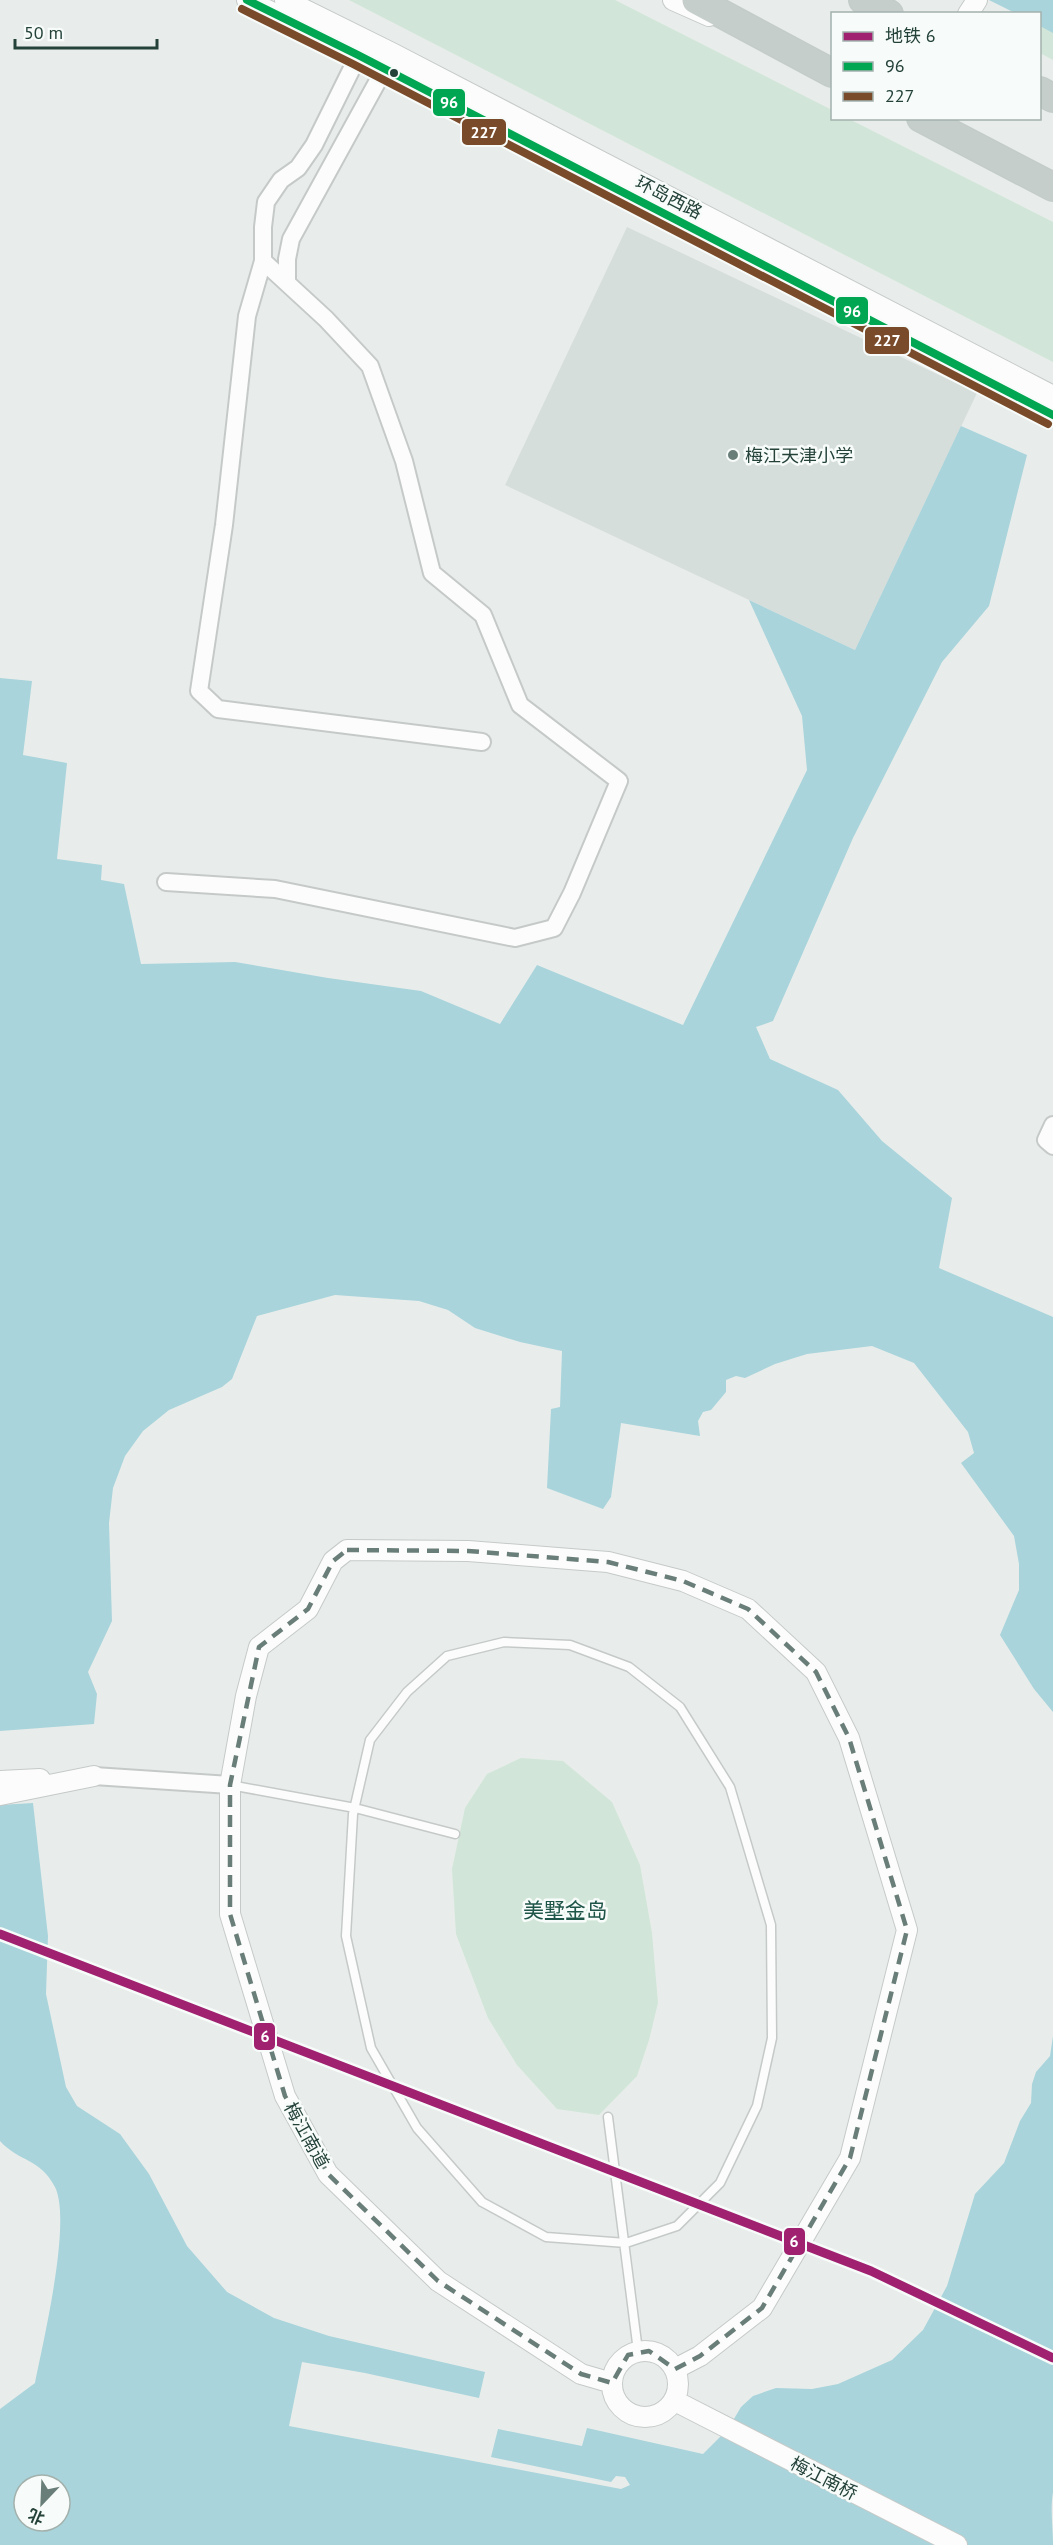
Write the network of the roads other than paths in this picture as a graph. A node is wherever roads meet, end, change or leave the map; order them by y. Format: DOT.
graph roads {
  1 [pos="247,0"];
  2 [pos="285,0"];
  3 [pos="673,0"];
  4 [pos="696,0"];
  5 [pos="863,0"];
  6 [pos="885,12"];
  7 [pos="362,48"];
  8 [pos="388,61"];
  9 [pos="825,69"];
  10 [pos="925,120"];
  11 [pos="1053,187"];
  12 [pos="263,261"];
  13 [pos="287,282"];
  14 [pos="1053,396"];
  15 [pos="1053,414"];
  16 [pos="482,742"];
  17 [pos="166,882"];
  18 [pos="1053,1125"];
  19 [pos="1053,1146"];
  20 [pos="94,1776"];
  21 [pos="0,1781"];
  22 [pos="230,1785"];
  23 [pos="0,1795"];
  24 [pos="355,1808"];
  25 [pos="455,1834"];
  26 [pos="608,2117"];
  27 [pos="626,2243"];
  28 [pos="638,2351"];
  29 [pos="675,2369"];
  30 [pos="612,2383"];
  31 [pos="683,2405"];
  32 [pos="957,2545"];
  1 -- 7 [label="street, 环岛西路"];
  2 -- 7 [label="street, 环岛西路"];
  3 -- 9 [label="street"];
  4 -- 9 [label="highway"];
  5 -- 6 [label="highway"];
  7 -- 8 [label="street, 环岛西路"];
  7 -- 12 [label="street"];
  8 -- 13 [label="street"];
  8 -- 14 [label="street, 环岛西路"];
  8 -- 15 [label="street, 环岛西路"];
  10 -- 11 [label="highway"];
  12 -- 13 [label="street"];
  12 -- 16 [label="street"];
  13 -- 17 [label="street"];
  18 -- 19 [label="street"];
  20 -- 21 [label="street"];
  20 -- 22 [label="street"];
  20 -- 23 [label="street"];
  22 -- 24 [label="lane"];
  22 -- 29 [label="street, 梅江南道"];
  22 -- 30 [label="street, 梅江南道"];
  24 -- 25 [label="lane"];
  24 -- 27 [label="lane"];
  24 -- 27 [label="lane"];
  26 -- 27 [label="lane"];
  27 -- 28 [label="lane"];
  28 -- 29 [label="street"];
  28 -- 30 [label="street"];
  29 -- 31 [label="street"];
  30 -- 31 [label="street"];
  31 -- 32 [label="street, 梅江南桥"];
}
